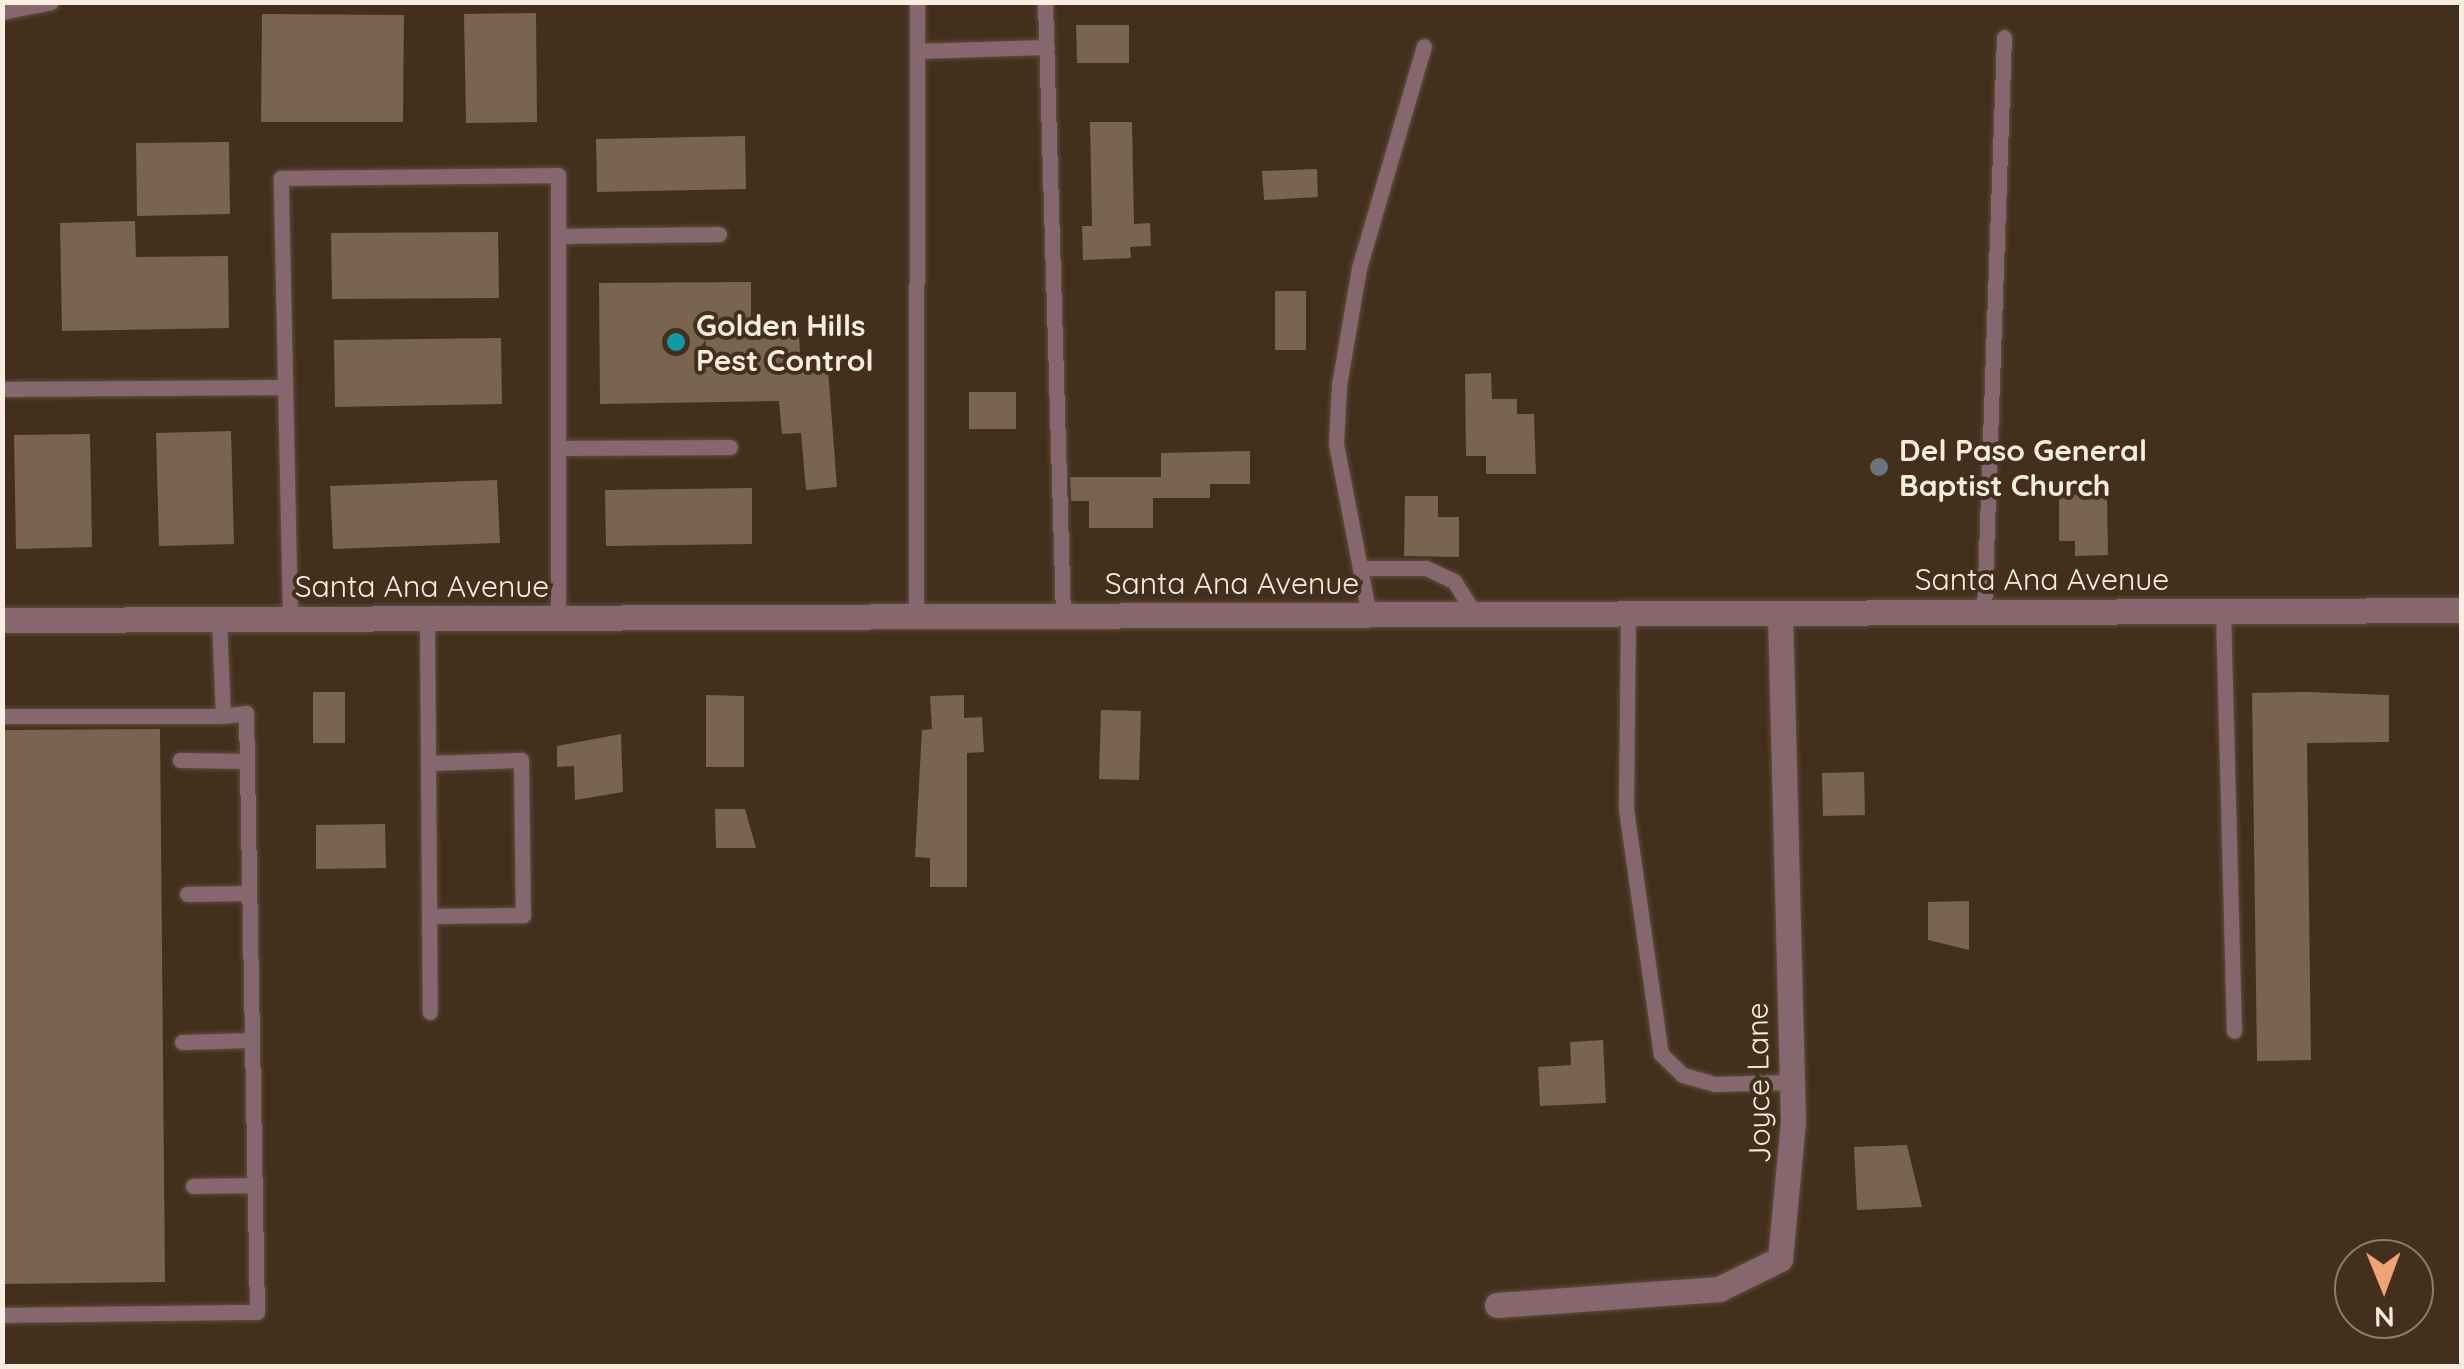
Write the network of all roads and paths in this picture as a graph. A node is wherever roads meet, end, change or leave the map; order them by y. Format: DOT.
graph roads {
  1 [pos="51,2"];
  2 [pos="917,2"];
  3 [pos="1046,2"];
  4 [pos="2,12"];
  5 [pos="2004,38"];
  6 [pos="1424,46"];
  7 [pos="1047,47"];
  8 [pos="917,50"];
  9 [pos="719,234"];
  10 [pos="558,236"];
  11 [pos="285,387"];
  12 [pos="2,389"];
  13 [pos="730,447"];
  14 [pos="558,448"];
  15 [pos="1362,568"];
  16 [pos="2462,610"];
  17 [pos="2224,611"];
  18 [pos="1984,612"];
  19 [pos="1780,613"];
  20 [pos="1475,614"];
  21 [pos="1628,614"];
  22 [pos="1369,615"];
  23 [pos="916,616"];
  24 [pos="1062,616"];
  25 [pos="558,618"];
  26 [pos="290,619"];
  27 [pos="427,619"];
  28 [pos="2,620"];
  29 [pos="219,620"];
  30 [pos="2,716"];
  31 [pos="223,716"];
  32 [pos="180,760"];
  33 [pos="246,761"];
  34 [pos="428,764"];
  35 [pos="249,892"];
  36 [pos="187,894"];
  37 [pos="429,916"];
  38 [pos="430,1012"];
  39 [pos="2234,1031"];
  40 [pos="252,1040"];
  41 [pos="182,1042"];
  42 [pos="1792,1082"];
  43 [pos="255,1185"];
  44 [pos="193,1186"];
  45 [pos="1498,1305"];
  46 [pos="2,1316"];
  1 -- 4 [label="lane"];
  2 -- 8 [label="lane"];
  3 -- 7 [label="lane"];
  5 -- 18 [label="lane"];
  6 -- 15 [label="lane"];
  7 -- 8 [label="lane"];
  7 -- 24 [label="lane"];
  8 -- 23 [label="lane"];
  9 -- 10 [label="lane"];
  10 -- 11 [label="lane"];
  10 -- 14 [label="lane"];
  11 -- 12 [label="lane"];
  11 -- 26 [label="lane"];
  13 -- 14 [label="lane"];
  14 -- 25 [label="lane"];
  15 -- 20 [label="lane"];
  15 -- 22 [label="lane"];
  16 -- 17 [label="street, Santa Ana Avenue"];
  17 -- 18 [label="street, Santa Ana Avenue"];
  17 -- 39 [label="lane"];
  18 -- 19 [label="street, Santa Ana Avenue"];
  19 -- 21 [label="street, Santa Ana Avenue"];
  19 -- 42 [label="street, Joyce Lane"];
  20 -- 21 [label="street, Santa Ana Avenue"];
  20 -- 22 [label="street, Santa Ana Avenue"];
  21 -- 42 [label="lane"];
  22 -- 24 [label="street, Santa Ana Avenue"];
  23 -- 24 [label="street, Santa Ana Avenue"];
  23 -- 25 [label="street, Santa Ana Avenue"];
  25 -- 27 [label="street, Santa Ana Avenue"];
  26 -- 27 [label="street, Santa Ana Avenue"];
  26 -- 29 [label="street, Santa Ana Avenue"];
  27 -- 34 [label="lane"];
  28 -- 29 [label="street, Santa Ana Avenue"];
  29 -- 31 [label="lane"];
  30 -- 31 [label="lane"];
  31 -- 33 [label="lane"];
  32 -- 33 [label="lane"];
  33 -- 35 [label="lane"];
  34 -- 37 [label="lane"];
  34 -- 37 [label="lane"];
  35 -- 36 [label="lane"];
  35 -- 40 [label="lane"];
  37 -- 38 [label="lane"];
  40 -- 41 [label="lane"];
  40 -- 43 [label="lane"];
  42 -- 45 [label="street, Joyce Lane"];
  43 -- 44 [label="lane"];
  43 -- 46 [label="lane"];
}
